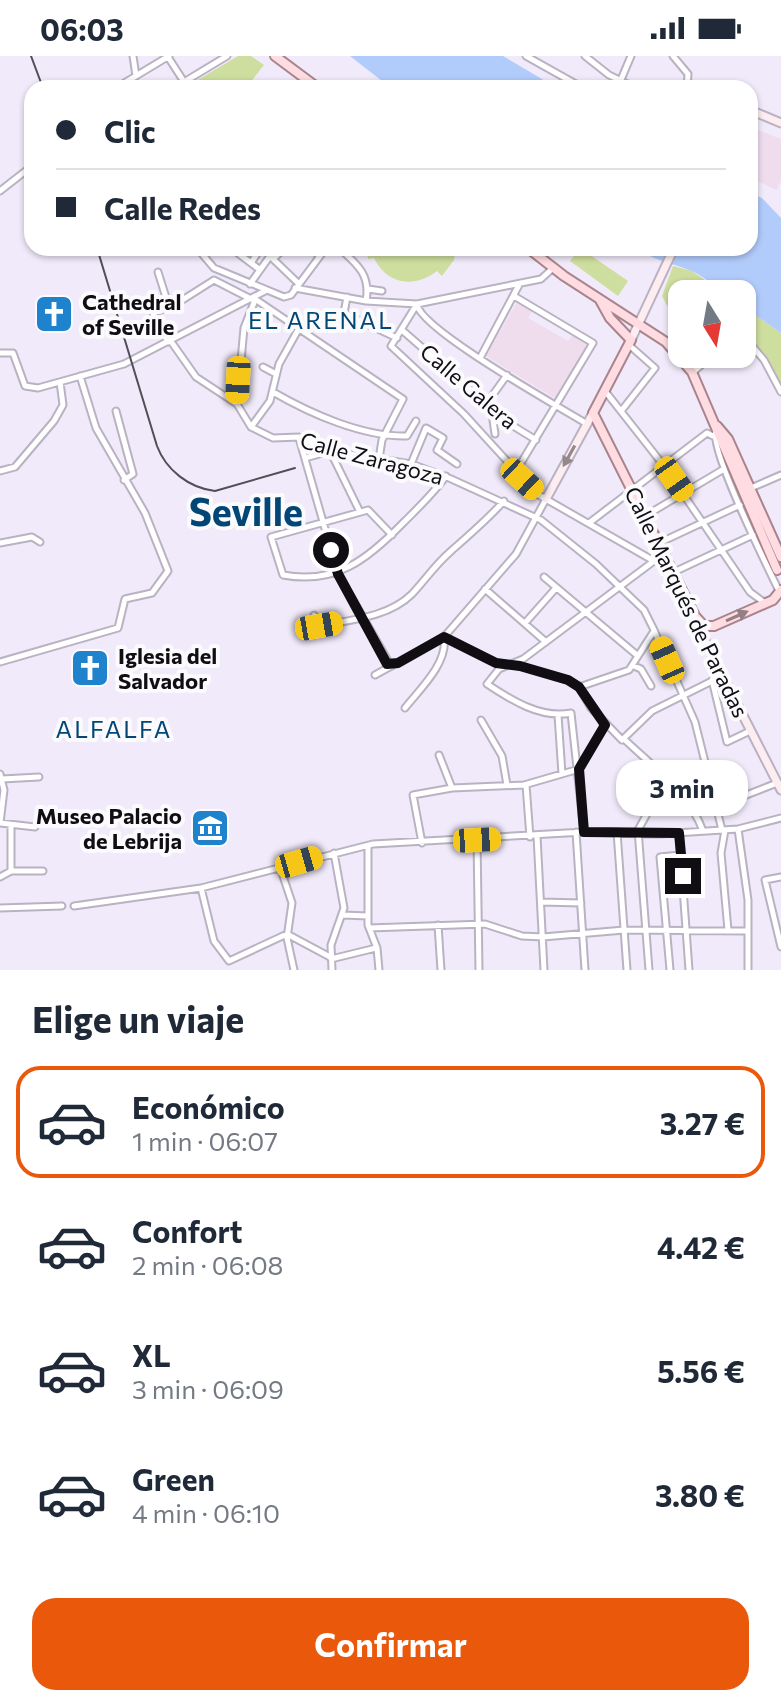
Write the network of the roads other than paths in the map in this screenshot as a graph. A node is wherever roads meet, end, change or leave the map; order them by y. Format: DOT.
graph roads {
  1 [pos="133,56"];
  2 [pos="169,56"];
  3 [pos="227,56"];
  4 [pos="275,56"];
  5 [pos="526,56"];
  6 [pos="585,56"];
  7 [pos="631,56"];
  8 [pos="673,56"];
  9 [pos="136,76"];
  10 [pos="129,80"];
  11 [pos="183,80"];
  12 [pos="193,80"];
  13 [pos="307,80"];
  14 [pos="569,80"];
  15 [pos="617,80"];
  16 [pos="621,80"];
  17 [pos="688,80"];
  18 [pos="758,113"];
  19 [pos="781,123"];
  20 [pos="24,172"];
  21 [pos="0,191"];
  22 [pos="204,256"];
  23 [pos="242,256"];
  24 [pos="256,256"];
  25 [pos="275,256"];
  26 [pos="319,256"];
  27 [pos="348,256"];
  28 [pos="538,256"];
  29 [pos="670,256"];
  30 [pos="273,259"];
  31 [pos="251,263"];
  32 [pos="553,268"];
  33 [pos="259,269"];
  34 [pos="158,272"];
  35 [pos="250,284"];
  36 [pos="519,284"];
  37 [pos="296,285"];
  38 [pos="368,289"];
  39 [pos="265,291"];
  40 [pos="382,291"];
  41 [pos="514,296"];
  42 [pos="347,297"];
  43 [pos="253,299"];
  44 [pos="600,300"];
  45 [pos="366,301"];
  46 [pos="417,304"];
  47 [pos="169,307"];
  48 [pos="639,324"];
  49 [pos="298,330"];
  50 [pos="403,331"];
  51 [pos="397,338"];
  52 [pos="169,341"];
  53 [pos="630,342"];
  54 [pos="756,351"];
  55 [pos="0,353"];
  56 [pos="480,358"];
  57 [pos="263,367"];
  58 [pos="697,368"];
  59 [pos="692,372"];
  60 [pos="276,374"];
  61 [pos="507,375"];
  62 [pos="80,376"];
  63 [pos="60,382"];
  64 [pos="605,391"];
  65 [pos="273,392"];
  66 [pos="781,392"];
  67 [pos="237,404"];
  68 [pos="489,404"];
  69 [pos="558,406"];
  70 [pos="622,410"];
  71 [pos="116,411"];
  72 [pos="593,413"];
  73 [pos="416,421"];
  74 [pos="587,424"];
  75 [pos="251,427"];
  76 [pos="714,430"];
  77 [pos="495,434"];
  78 [pos="384,436"];
  79 [pos="299,437"];
  80 [pos="536,440"];
  81 [pos="330,451"];
  82 [pos="304,457"];
  83 [pos="379,459"];
  84 [pos="411,464"];
  85 [pos="457,464"];
  86 [pos="664,466"];
  87 [pos="1,469"];
  88 [pos="724,469"];
  89 [pos="515,473"];
  90 [pos="781,475"];
  91 [pos="446,476"];
  92 [pos="124,480"];
  93 [pos="750,489"];
  94 [pos="632,491"];
  95 [pos="683,493"];
  96 [pos="546,499"];
  97 [pos="504,501"];
  98 [pos="740,505"];
  99 [pos="360,512"];
  100 [pos="645,516"];
  101 [pos="535,517"];
  102 [pos="703,522"];
  103 [pos="589,523"];
  104 [pos="324,524"];
  105 [pos="392,535"];
  106 [pos="753,535"];
  107 [pos="40,542"];
  108 [pos="0,543"];
  109 [pos="659,543"];
  110 [pos="722,550"];
  111 [pos="780,552"];
  112 [pos="665,555"];
  113 [pos="654,561"];
  114 [pos="777,570"];
  115 [pos="674,572"];
  116 [pos="338,574"];
  117 [pos="544,577"];
  118 [pos="621,586"];
  119 [pos="556,588"];
  120 [pos="485,589"];
  121 [pos="777,597"];
  122 [pos="586,612"];
  123 [pos="314,615"];
  124 [pos="361,619"];
  125 [pos="525,623"];
  126 [pos="700,623"];
  127 [pos="654,630"];
  128 [pos="444,637"];
  129 [pos="546,642"];
  130 [pos="638,656"];
  131 [pos="0,662"];
  132 [pos="510,664"];
  133 [pos="391,666"];
  134 [pos="634,666"];
  135 [pos="375,675"];
  136 [pos="722,676"];
  137 [pos="712,680"];
  138 [pos="651,686"];
  139 [pos="579,687"];
  140 [pos="684,695"];
  141 [pos="405,708"];
  142 [pos="558,715"];
  143 [pos="481,720"];
  144 [pos="605,725"];
  145 [pos="750,731"];
  146 [pos="623,740"];
  147 [pos="439,755"];
  148 [pos="579,769"];
  149 [pos="562,774"];
  150 [pos="1,777"];
  151 [pos="39,777"];
  152 [pos="507,785"];
  153 [pos="526,785"];
  154 [pos="672,786"];
  155 [pos="779,787"];
  156 [pos="452,788"];
  157 [pos="718,806"];
  158 [pos="781,818"];
  159 [pos="0,823"];
  160 [pos="11,826"];
  161 [pos="35,827"];
  162 [pos="738,829"];
  163 [pos="723,830"];
  164 [pos="703,831"];
  165 [pos="576,832"];
  166 [pos="584,832"];
  167 [pos="617,832"];
  168 [pos="639,833"];
  169 [pos="679,833"];
  170 [pos="537,836"];
  171 [pos="530,837"];
  172 [pos="477,840"];
  173 [pos="422,843"];
  174 [pos="368,847"];
  175 [pos="334,853"];
  176 [pos="680,855"];
  177 [pos="280,867"];
  178 [pos="11,871"];
  179 [pos="43,871"];
  180 [pos="0,877"];
  181 [pos="781,877"];
  182 [pos="201,888"];
  183 [pos="541,902"];
  184 [pos="581,903"];
  185 [pos="62,906"];
  186 [pos="74,906"];
  187 [pos="0,908"];
  188 [pos="343,915"];
  189 [pos="368,916"];
  190 [pos="479,924"];
  191 [pos="438,925"];
  192 [pos="368,927"];
  193 [pos="624,930"];
  194 [pos="647,930"];
  195 [pos="667,930"];
  196 [pos="688,930"];
  197 [pos="728,930"];
  198 [pos="748,931"];
  199 [pos="583,933"];
  200 [pos="287,934"];
  201 [pos="543,937"];
  202 [pos="781,947"];
  203 [pos="377,948"];
  204 [pos="330,958"];
  205 [pos="294,970"];
  206 [pos="332,970"];
  207 [pos="379,970"];
  208 [pos="441,970"];
  209 [pos="479,970"];
  210 [pos="544,970"];
  211 [pos="585,970"];
  212 [pos="627,970"];
  213 [pos="649,970"];
  214 [pos="670,970"];
  215 [pos="689,970"];
  216 [pos="748,970"];
  1 -- 9 [label="street"];
  2 -- 9 [label="street"];
  2 -- 11 [label="street"];
  3 -- 12 [label="street"];
  4 -- 13 [label="main road"];
  5 -- 14 [label="street"];
  6 -- 15 [label="street"];
  7 -- 16 [label="street"];
  8 -- 17 [label="street"];
  9 -- 10 [label="street"];
  18 -- 19 [label="street"];
  20 -- 21 [label="street"];
  22 -- 35 [label="street"];
  23 -- 31 [label="street"];
  24 -- 31 [label="street"];
  25 -- 30 [label="street"];
  26 -- 37 [label="street"];
  27 -- 38 [label="street"];
  28 -- 32 [label="main road"];
  29 -- 48 [label="street"];
  30 -- 33 [label="street"];
  30 -- 37 [label="street"];
  31 -- 33 [label="street"];
  32 -- 36 [label="street"];
  32 -- 44 [label="main road"];
  33 -- 35 [label="street"];
  34 -- 47 [label="street"];
  35 -- 39 [label="street"];
  36 -- 41 [label="street"];
  36 -- 46 [label="street"];
  37 -- 39 [label="street"];
  37 -- 42 [label="street"];
  38 -- 40 [label="street"];
  38 -- 45 [label="street"];
  39 -- 43 [label="street"];
  41 -- 56 [label="street"];
  41 -- 69 [label="street"];
  42 -- 45 [label="street"];
  42 -- 51 [label="street"];
  43 -- 47 [label="street"];
  43 -- 49 [label="street"];
  43 -- 52 [label="street"];
  43 -- 67 [label="street"];
  44 -- 48 [label="main road"];
  44 -- 53 [label="main road"];
  45 -- 46 [label="street"];
  46 -- 50 [label="street"];
  46 -- 56 [label="street"];
  47 -- 52 [label="street"];
  48 -- 53 [label="street"];
  48 -- 59 [label="main road"];
  49 -- 60 [label="street"];
  49 -- 78 [label="street"];
  50 -- 51 [label="street"];
  50 -- 68 [label="street, Calle Galera"];
  51 -- 89 [label="street"];
  52 -- 62 [label="street"];
  52 -- 67 [label="street"];
  53 -- 64 [label="main road"];
  53 -- 70 [label="street"];
  54 -- 66 [label="street"];
  55 -- 63 [label="street"];
  56 -- 61 [label="street"];
  57 -- 60 [label="street"];
  58 -- 59 [label="street"];
  59 -- 76 [label="main road"];
  60 -- 65 [label="street"];
  61 -- 68 [label="street"];
  61 -- 69 [label="street"];
  62 -- 63 [label="street"];
  62 -- 92 [label="street"];
  63 -- 87 [label="street"];
  64 -- 70 [label="street"];
  64 -- 72 [label="main road"];
  65 -- 75 [label="street"];
  65 -- 78 [label="street"];
  67 -- 75 [label="street"];
  68 -- 77 [label="street"];
  68 -- 80 [label="street, Calle Galera"];
  69 -- 74 [label="street"];
  69 -- 80 [label="street"];
  70 -- 86 [label="street"];
  71 -- 92 [label="street"];
  72 -- 74 [label="street"];
  72 -- 94 [label="main road, Calle Marqués de Paradas"];
  73 -- 78 [label="street"];
  74 -- 96 [label="street, one-way"];
  75 -- 79 [label="street, Calle Zaragoza"];
  76 -- 86 [label="street"];
  76 -- 88 [label="street"];
  76 -- 93 [label="main road"];
  76 -- 114 [label="main road"];
  78 -- 83 [label="street"];
  79 -- 81 [label="street, Calle Zaragoza"];
  79 -- 82 [label="street"];
  80 -- 89 [label="street"];
  81 -- 82 [label="street"];
  81 -- 83 [label="street, Calle Zaragoza"];
  81 -- 99 [label="street"];
  82 -- 104 [label="street"];
  83 -- 84 [label="street, Calle Zaragoza"];
  84 -- 85 [label="street"];
  84 -- 91 [label="street, Calle Zaragoza"];
  86 -- 94 [label="street"];
  86 -- 95 [label="street"];
  88 -- 95 [label="street"];
  88 -- 98 [label="street"];
  89 -- 96 [label="street"];
  90 -- 93 [label="street"];
  91 -- 97 [label="street, Calle Zaragoza"];
  91 -- 105 [label="street"];
  92 -- 131 [label="street"];
  93 -- 111 [label="main road"];
  94 -- 100 [label="main road, Calle Marqués de Paradas"];
  94 -- 103 [label="street"];
  95 -- 100 [label="street"];
  95 -- 102 [label="street"];
  96 -- 101 [label="street"];
  96 -- 103 [label="street"];
  97 -- 101 [label="street, Calle Zaragoza"];
  97 -- 124 [label="street"];
  98 -- 102 [label="street"];
  98 -- 106 [label="street"];
  99 -- 104 [label="street"];
  99 -- 105 [label="street"];
  100 -- 109 [label="main road, Calle Marqués de Paradas"];
  101 -- 118 [label="street, Calle Zaragoza"];
  101 -- 120 [label="street"];
  102 -- 109 [label="street"];
  102 -- 110 [label="street"];
  103 -- 113 [label="street"];
  104 -- 116 [label="street"];
  104 -- 116 [label="street"];
  105 -- 116 [label="street"];
  106 -- 110 [label="street"];
  106 -- 121 [label="street"];
  107 -- 108 [label="street"];
  109 -- 112 [label="main road, Calle Marqués de Paradas"];
  110 -- 115 [label="street"];
  110 -- 121 [label="street"];
  112 -- 113 [label="street"];
  112 -- 115 [label="main road, Calle Marqués de Paradas"];
  113 -- 118 [label="street"];
  115 -- 126 [label="main road, Calle Marqués de Paradas"];
  116 -- 124 [label="street"];
  117 -- 119 [label="street"];
  118 -- 122 [label="street"];
  118 -- 127 [label="street, Calle Zaragoza"];
  119 -- 122 [label="street"];
  119 -- 125 [label="street"];
  120 -- 125 [label="street"];
  120 -- 128 [label="street"];
  126 -- 121 [label="main road, one-way"];
  122 -- 129 [label="street"];
  122 -- 130 [label="street"];
  123 -- 124 [label="street"];
  124 -- 133 [label="street"];
  125 -- 129 [label="street"];
  126 -- 136 [label="street, Calle Marqués de Paradas"];
  127 -- 130 [label="street"];
  127 -- 140 [label="street, Calle Zaragoza"];
  128 -- 132 [label="street"];
  128 -- 133 [label="street"];
  128 -- 141 [label="street"];
  129 -- 132 [label="street"];
  130 -- 134 [label="street"];
  132 -- 139 [label="street"];
  132 -- 142 [label="street"];
  133 -- 135 [label="street"];
  134 -- 138 [label="street"];
  134 -- 139 [label="street"];
  136 -- 137 [label="street"];
  136 -- 145 [label="street, Calle Marqués de Paradas"];
  137 -- 140 [label="street"];
  137 -- 145 [label="street"];
  139 -- 144 [label="street"];
  140 -- 146 [label="street"];
  140 -- 157 [label="street, Calle Zaragoza"];
  142 -- 148 [label="street"];
  142 -- 149 [label="street"];
  143 -- 152 [label="street"];
  144 -- 146 [label="street"];
  144 -- 148 [label="street"];
  145 -- 155 [label="street, Calle Marqués de Paradas"];
  146 -- 154 [label="street"];
  147 -- 156 [label="street"];
  148 -- 149 [label="street"];
  148 -- 166 [label="street"];
  149 -- 153 [label="street"];
  150 -- 151 [label="street"];
  150 -- 159 [label="street"];
  152 -- 153 [label="street"];
  152 -- 156 [label="street"];
  153 -- 171 [label="street"];
  154 -- 164 [label="street"];
  154 -- 168 [label="street"];
  155 -- 157 [label="street"];
  156 -- 173 [label="street"];
  157 -- 163 [label="street, Calle Zaragoza"];
  158 -- 162 [label="street"];
  159 -- 160 [label="street"];
  160 -- 161 [label="street"];
  160 -- 178 [label="street"];
  162 -- 163 [label="street"];
  162 -- 198 [label="street"];
  163 -- 164 [label="street"];
  163 -- 197 [label="street, Calle Zaragoza"];
  164 -- 169 [label="street"];
  165 -- 166 [label="street"];
  165 -- 170 [label="street"];
  165 -- 184 [label="street"];
  166 -- 167 [label="street"];
  167 -- 168 [label="street"];
  167 -- 193 [label="street"];
  168 -- 169 [label="street"];
  168 -- 194 [label="street"];
  169 -- 176 [label="street"];
  170 -- 171 [label="street"];
  170 -- 183 [label="street"];
  171 -- 172 [label="street"];
  172 -- 173 [label="street"];
  172 -- 190 [label="street"];
  173 -- 174 [label="street"];
  174 -- 175 [label="street"];
  174 -- 189 [label="street"];
  175 -- 177 [label="street"];
  175 -- 188 [label="street"];
  176 -- 195 [label="street"];
  176 -- 196 [label="street"];
  177 -- 182 [label="street"];
  177 -- 200 [label="street"];
  178 -- 179 [label="street"];
  178 -- 180 [label="street"];
  181 -- 202 [label="street"];
  182 -- 186 [label="street"];
  182 -- 200 [label="street"];
  183 -- 184 [label="street"];
  183 -- 201 [label="street"];
  184 -- 199 [label="street"];
  185 -- 187 [label="street"];
  188 -- 189 [label="street"];
  188 -- 204 [label="street"];
  189 -- 192 [label="street"];
  190 -- 191 [label="street"];
  190 -- 201 [label="street"];
  190 -- 209 [label="street"];
  191 -- 192 [label="street"];
  191 -- 208 [label="street"];
  192 -- 203 [label="street"];
  193 -- 194 [label="street"];
  193 -- 199 [label="street"];
  193 -- 212 [label="street"];
  194 -- 195 [label="street"];
  194 -- 213 [label="street"];
  195 -- 196 [label="street"];
  195 -- 214 [label="street"];
  196 -- 197 [label="street"];
  196 -- 215 [label="street"];
  197 -- 198 [label="street"];
  198 -- 216 [label="street"];
  199 -- 201 [label="street"];
  199 -- 211 [label="street"];
  200 -- 204 [label="street"];
  200 -- 205 [label="street"];
  201 -- 210 [label="street"];
  203 -- 204 [label="street"];
  203 -- 207 [label="street"];
  204 -- 206 [label="street"];
}
